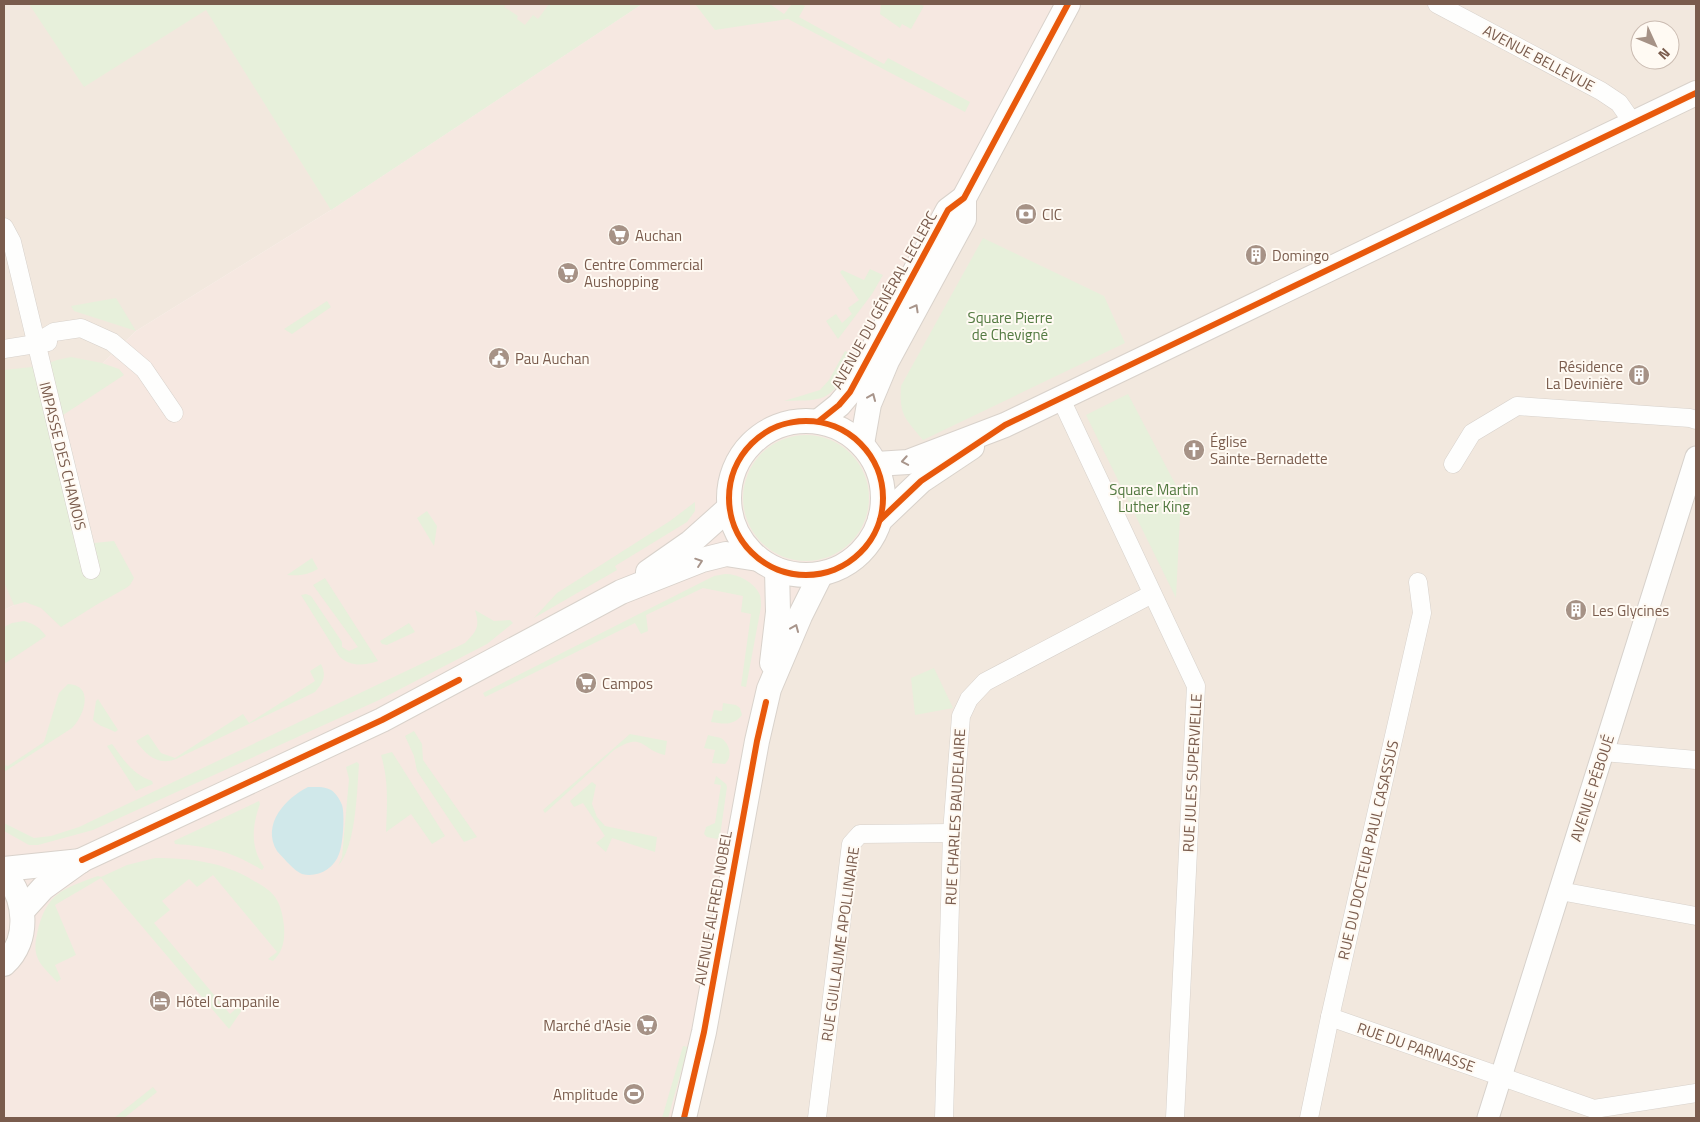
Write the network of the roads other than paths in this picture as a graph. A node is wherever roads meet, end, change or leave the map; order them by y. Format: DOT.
graph roads {
  1 [pos="1068,4"];
  2 [pos="1437,4"];
  3 [pos="1696,93"];
  4 [pos="1633,123"];
  5 [pos="964,198"];
  6 [pos="4,227"];
  7 [pos="36,342"];
  8 [pos="4,349"];
  9 [pos="1060,399"];
  10 [pos="174,413"];
  11 [pos="1696,420"];
  12 [pos="819,422"];
  13 [pos="1005,425"];
  14 [pos="862,444"];
  15 [pos="1696,457"];
  16 [pos="876,464"];
  17 [pos="1453,464"];
  18 [pos="729,508"];
  19 [pos="880,520"];
  20 [pos="768,565"];
  21 [pos="91,570"];
  22 [pos="822,574"];
  23 [pos="1418,582"];
  24 [pos="621,592"];
  25 [pos="1152,594"];
  26 [pos="769,689"];
  27 [pos="1604,752"];
  28 [pos="1696,760"];
  29 [pos="952,834"];
  30 [pos="82,860"];
  31 [pos="4,869"];
  32 [pos="4,873"];
  33 [pos="1560,891"];
  34 [pos="22,910"];
  35 [pos="1696,916"];
  36 [pos="4,964"];
  37 [pos="1330,1018"];
  38 [pos="1501,1077"];
  39 [pos="1696,1093"];
  40 [pos="684,1118"];
  41 [pos="817,1118"];
  42 [pos="944,1118"];
  43 [pos="1175,1118"];
  44 [pos="1309,1118"];
  45 [pos="1488,1118"];
  1 -- 5 [label="main road, AVENUE DU GÉNÉRAL LECLERC"];
  2 -- 4 [label="street, AVENUE BELLEVUE"];
  3 -- 4 [label="main road"];
  4 -- 9 [label="main road"];
  5 -- 12 [label="main road, AVENUE DU GÉNÉRAL LECLERC"];
  14 -- 5 [label="main road, AVENUE DU GÉNÉRAL LECLERC, one-way"];
  6 -- 7 [label="street, IMPASSE DES CHAMOIS"];
  7 -- 8 [label="street"];
  7 -- 10 [label="street"];
  7 -- 21 [label="street, IMPASSE DES CHAMOIS"];
  9 -- 13 [label="main road"];
  9 -- 25 [label="street, RUE JULES SUPERVIELLE"];
  11 -- 17 [label="street"];
  12 -- 14 [label="main road"];
  12 -- 18 [label="main road"];
  13 -- 16 [label="main road, one-way"];
  13 -- 19 [label="main road"];
  14 -- 16 [label="main road"];
  15 -- 27 [label="street, AVENUE PÉBOUÉ"];
  16 -- 19 [label="main road"];
  18 -- 20 [label="main road"];
  18 -- 24 [label="main road"];
  19 -- 22 [label="main road"];
  20 -- 22 [label="main road"];
  24 -- 20 [label="main road, one-way"];
  20 -- 26 [label="main road, AVENUE ALFRED NOBEL"];
  26 -- 22 [label="main road, AVENUE ALFRED NOBEL, one-way"];
  23 -- 37 [label="street, RUE DU DOCTEUR PAUL CASASSUS"];
  24 -- 30 [label="main road"];
  25 -- 29 [label="street, RUE CHARLES BAUDELAIRE"];
  25 -- 43 [label="street, RUE JULES SUPERVIELLE"];
  26 -- 40 [label="main road, AVENUE ALFRED NOBEL"];
  27 -- 28 [label="street"];
  27 -- 33 [label="street, AVENUE PÉBOUÉ"];
  29 -- 41 [label="street, RUE GUILLAUME APOLLINAIRE"];
  29 -- 42 [label="street, RUE CHARLES BAUDELAIRE"];
  30 -- 31 [label="main road"];
  30 -- 34 [label="main road"];
  32 -- 34 [label="main road"];
  33 -- 35 [label="street"];
  33 -- 38 [label="street, AVENUE PÉBOUÉ"];
  34 -- 36 [label="main road"];
  37 -- 38 [label="street, RUE DU PARNASSE"];
  37 -- 44 [label="street, RUE DU DOCTEUR PAUL CASASSUS"];
  38 -- 39 [label="street, RUE DU PARNASSE"];
  38 -- 45 [label="street, AVENUE PÉBOUÉ"];
}
